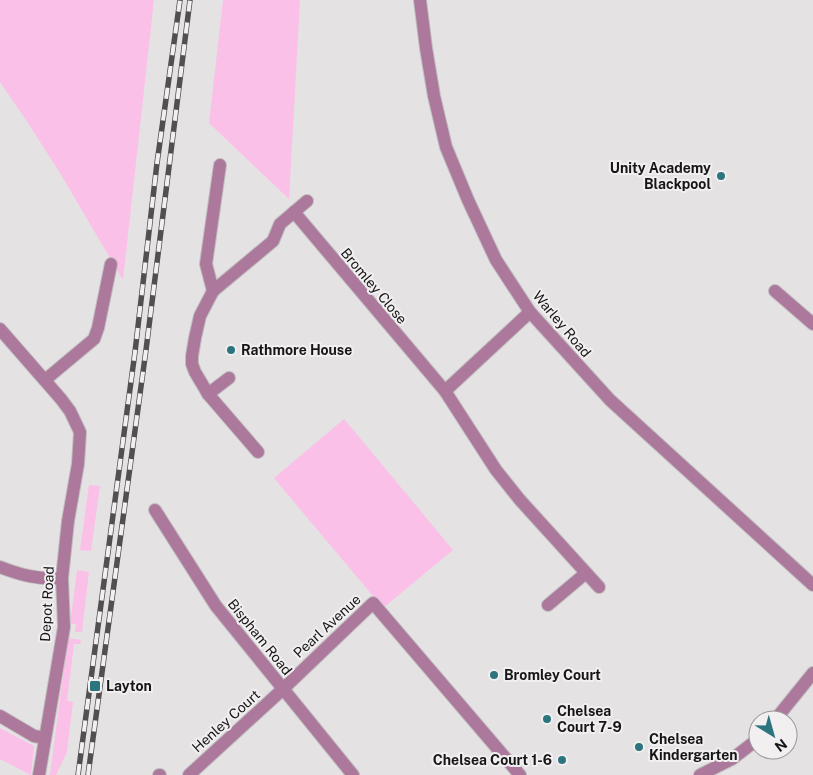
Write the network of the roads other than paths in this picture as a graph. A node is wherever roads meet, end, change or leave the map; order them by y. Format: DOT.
graph roads {
  1 [pos="420,0"];
  2 [pos="220,165"];
  3 [pos="307,201"];
  4 [pos="294,212"];
  5 [pos="111,264"];
  6 [pos="213,291"];
  7 [pos="775,291"];
  8 [pos="813,307"];
  9 [pos="530,312"];
  10 [pos="808,320"];
  11 [pos="0,329"];
  12 [pos="229,378"];
  13 [pos="45,380"];
  14 [pos="445,391"];
  15 [pos="208,394"];
  16 [pos="258,452"];
  17 [pos="155,510"];
  18 [pos="0,566"];
  19 [pos="586,573"];
  20 [pos="62,578"];
  21 [pos="813,586"];
  22 [pos="599,587"];
  23 [pos="548,605"];
  24 [pos="813,673"];
  25 [pos="283,689"];
  26 [pos="783,710"];
  27 [pos="0,716"];
  28 [pos="45,738"];
  29 [pos="748,747"];
  30 [pos="39,775"];
  31 [pos="189,775"];
  32 [pos="353,775"];
  33 [pos="520,775"];
  34 [pos="700,775"];
  1 -- 9 [label="street, Warley Road"];
  2 -- 6 [label="street"];
  3 -- 4 [label="street"];
  4 -- 6 [label="street"];
  4 -- 14 [label="street, Bromley Close"];
  5 -- 13 [label="street"];
  6 -- 15 [label="street"];
  7 -- 10 [label="street"];
  8 -- 10 [label="street"];
  9 -- 14 [label="street"];
  9 -- 21 [label="street, Warley Road"];
  11 -- 13 [label="street"];
  12 -- 15 [label="street"];
  13 -- 20 [label="street, Depot Road"];
  14 -- 19 [label="street, Bromley Close"];
  15 -- 16 [label="street"];
  17 -- 25 [label="street, Bispham Road"];
  18 -- 20 [label="street"];
  19 -- 22 [label="street, Bromley Close"];
  19 -- 23 [label="street"];
  20 -- 28 [label="street, Depot Road"];
  24 -- 26 [label="street"];
  25 -- 31 [label="street, Henley Court"];
  25 -- 32 [label="street, Bispham Road"];
  25 -- 33 [label="street, Pearl Avenue"];
  27 -- 28 [label="street"];
  28 -- 30 [label="street, Depot Road"];
  29 -- 34 [label="street"];
}
